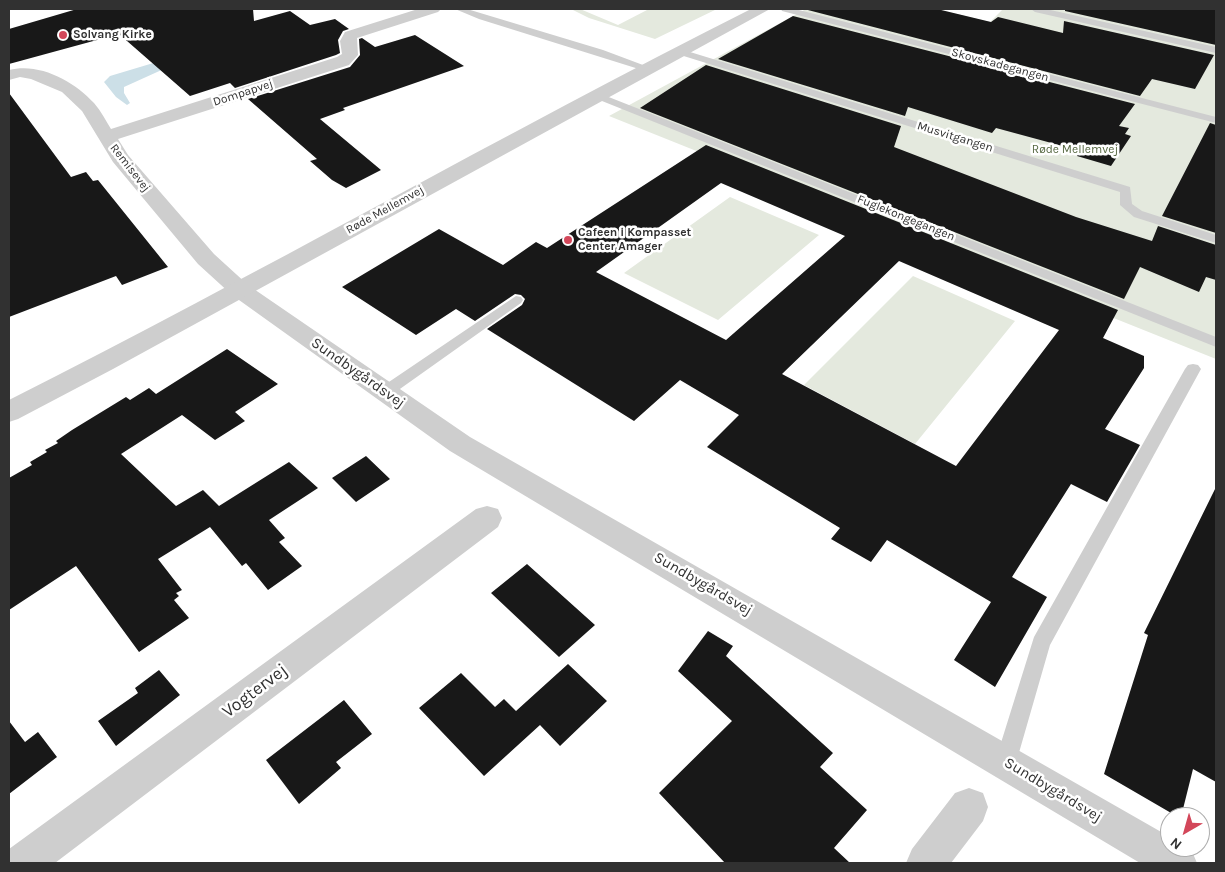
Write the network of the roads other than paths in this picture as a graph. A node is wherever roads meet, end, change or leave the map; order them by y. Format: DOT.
graph roads {
  1 [pos="433,9"];
  2 [pos="459,9"];
  3 [pos="762,9"];
  4 [pos="785,9"];
  5 [pos="1035,9"];
  6 [pos="1216,50"];
  7 [pos="677,51"];
  8 [pos="646,68"];
  9 [pos="9,75"];
  10 [pos="596,95"];
  11 [pos="1216,120"];
  12 [pos="106,137"];
  13 [pos="1216,239"];
  14 [pos="240,290"];
  15 [pos="516,300"];
  16 [pos="1216,342"];
  17 [pos="1193,369"];
  18 [pos="385,392"];
  19 [pos="9,412"];
  20 [pos="486,518"];
  21 [pos="1006,762"];
  22 [pos="969,807"];
  23 [pos="22,863"];
  24 [pos="926,863"];
  25 [pos="1177,863"];
  1 -- 12 [label="street, Dompapvej"];
  2 -- 8 [label="lane"];
  3 -- 7 [label="street, Røde Mellemvej"];
  4 -- 11 [label="lane, Skovskadegangen"];
  5 -- 6 [label="lane"];
  7 -- 8 [label="street, Røde Mellemvej"];
  7 -- 13 [label="lane, Musvitgangen"];
  8 -- 10 [label="street, Røde Mellemvej"];
  9 -- 12 [label="street, Remisevej"];
  10 -- 14 [label="street, Røde Mellemvej"];
  10 -- 16 [label="lane, Fuglekongegangen"];
  12 -- 14 [label="street, Remisevej"];
  14 -- 18 [label="street, Sundbygårdsvej"];
  14 -- 19 [label="street, Røde Mellemvej"];
  15 -- 18 [label="lane"];
  17 -- 21 [label="lane"];
  18 -- 21 [label="street, Sundbygårdsvej"];
  20 -- 23 [label="street, Vogtervej"];
  21 -- 25 [label="street, Sundbygårdsvej"];
  22 -- 24 [label="street"];
}
